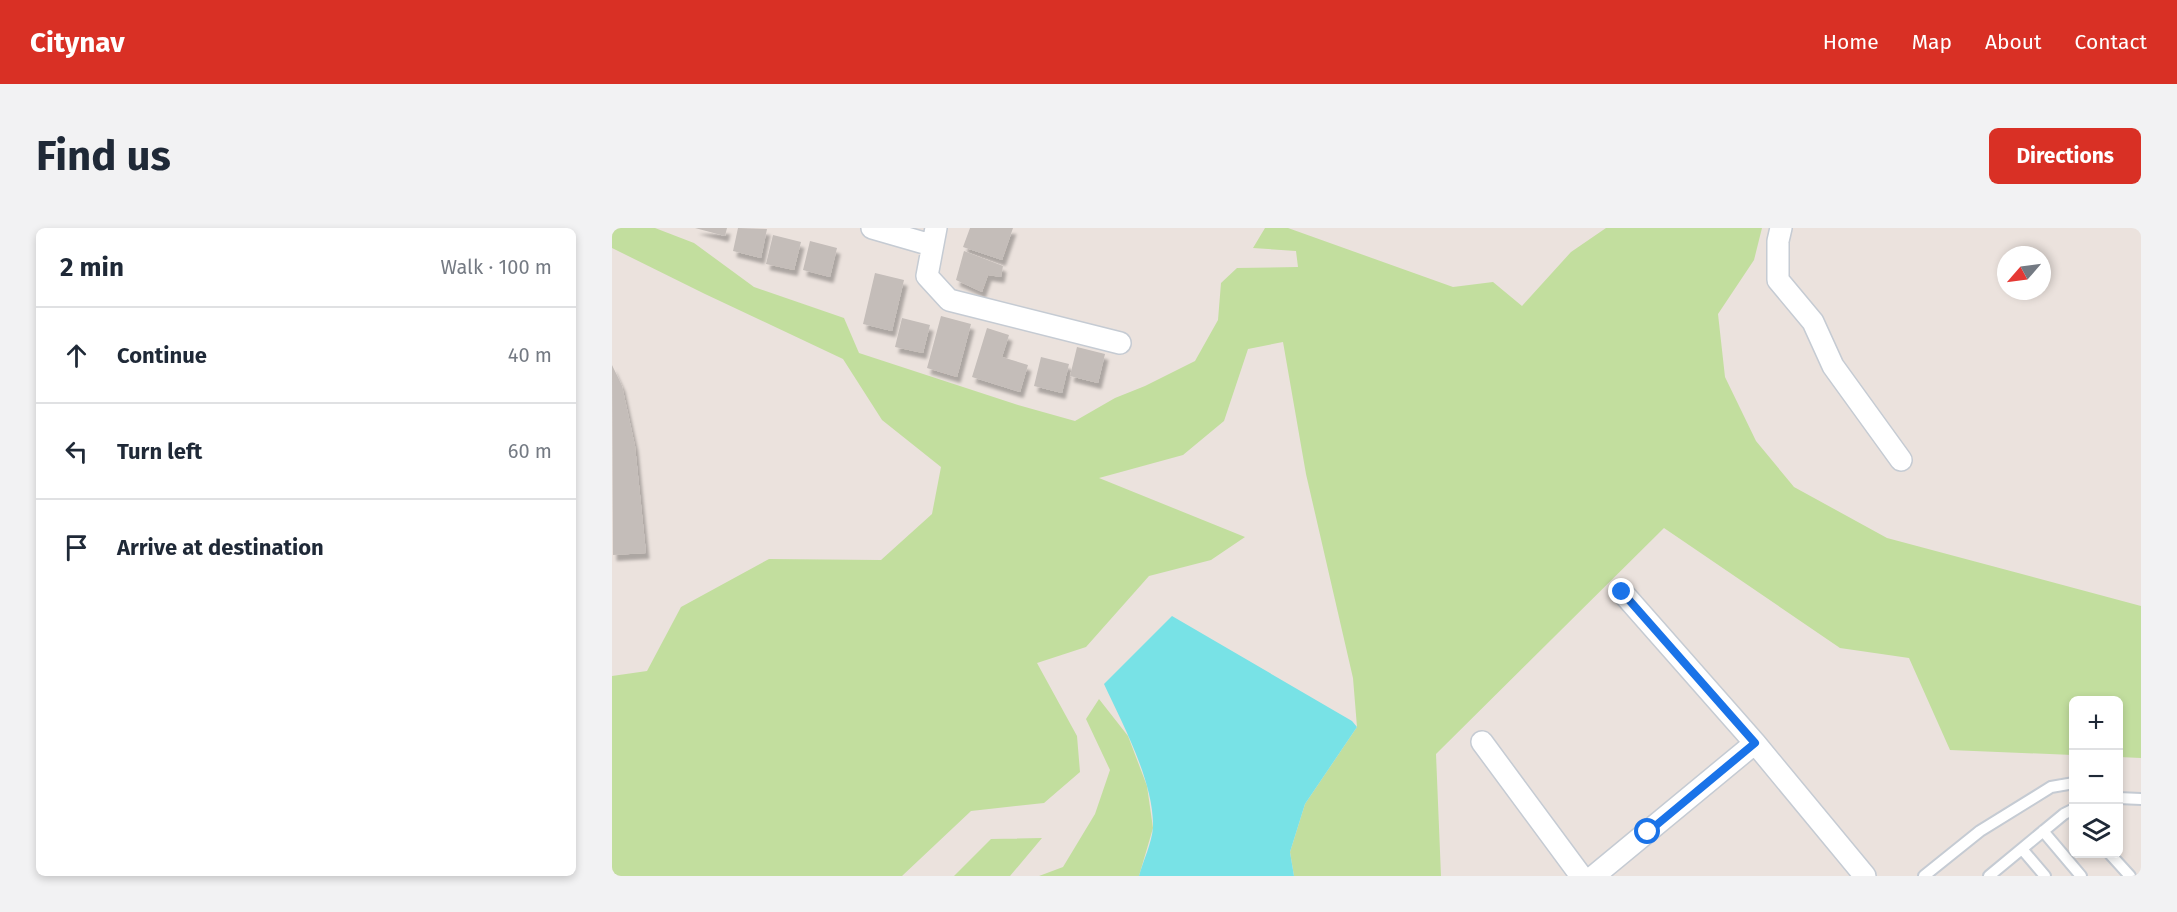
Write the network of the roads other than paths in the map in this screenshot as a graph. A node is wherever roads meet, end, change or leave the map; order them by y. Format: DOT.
graph roads {
  1 [pos="872,228"];
  2 [pos="1781,228"];
  3 [pos="934,237"];
  4 [pos="1120,344"];
  5 [pos="1901,460"];
  6 [pos="1622,592"];
  7 [pos="1482,742"];
  8 [pos="1755,743"];
  9 [pos="2069,784"];
  10 [pos="2123,798"];
  11 [pos="2141,799"];
  12 [pos="2069,813"];
  13 [pos="2043,831"];
  14 [pos="2022,849"];
  15 [pos="2114,858"];
  16 [pos="1581,876"];
  17 [pos="1594,876"];
  18 [pos="1865,876"];
  19 [pos="1924,876"];
  20 [pos="1989,876"];
  21 [pos="2045,876"];
  22 [pos="2081,876"];
  23 [pos="2130,876"];
  1 -- 3 [label="street"];
  2 -- 5 [label="street"];
  3 -- 4 [label="street"];
  6 -- 8 [label="street"];
  7 -- 16 [label="street"];
  8 -- 17 [label="street"];
  8 -- 18 [label="street"];
  9 -- 19 [label="lane"];
  10 -- 11 [label="lane"];
  12 -- 13 [label="lane"];
  13 -- 14 [label="lane"];
  13 -- 22 [label="lane"];
  14 -- 20 [label="lane"];
  14 -- 21 [label="lane"];
  15 -- 23 [label="lane"];
}
